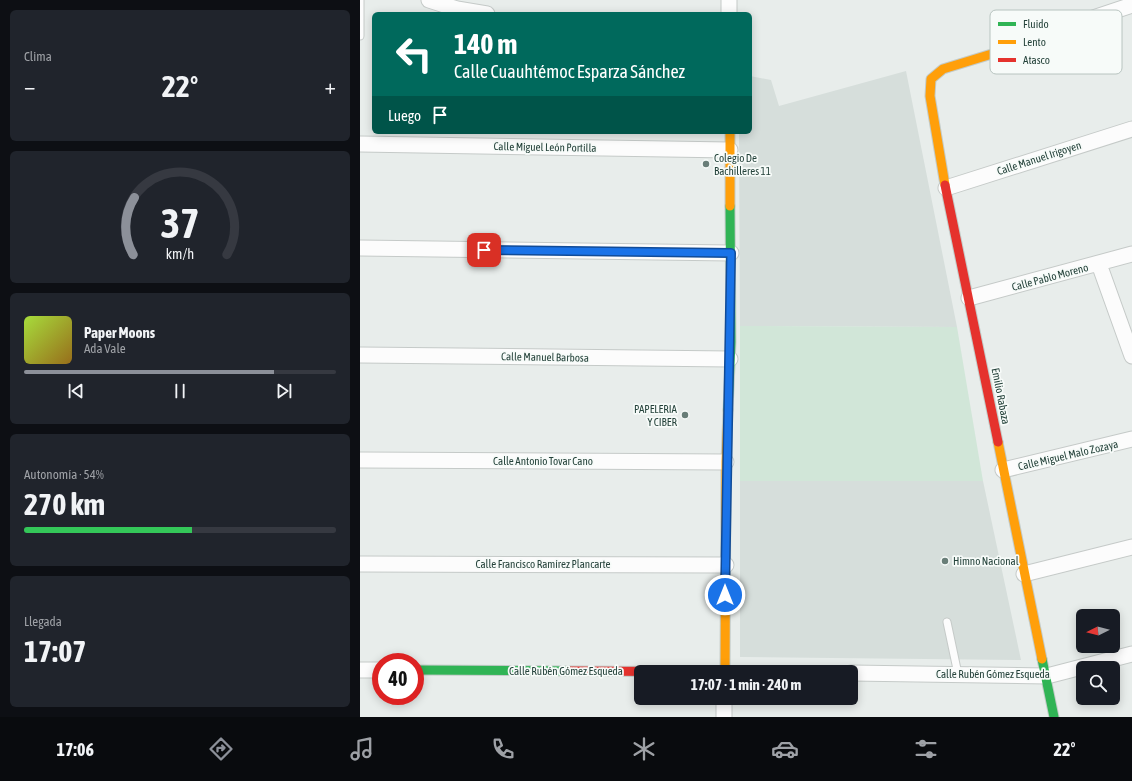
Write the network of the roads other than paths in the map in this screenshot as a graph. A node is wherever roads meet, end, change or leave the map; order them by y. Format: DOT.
graph roads {
  1 [pos="360,0"];
  2 [pos="429,0"];
  3 [pos="729,0"];
  4 [pos="1132,5"];
  5 [pos="1117,10"];
  6 [pos="457,12"];
  7 [pos="729,12"];
  8 [pos="360,36"];
  9 [pos="990,55"];
  10 [pos="1132,129"];
  11 [pos="730,134"];
  12 [pos="457,139"];
  13 [pos="360,144"];
  14 [pos="730,150"];
  15 [pos="946,188"];
  16 [pos="360,248"];
  17 [pos="731,253"];
  18 [pos="1132,254"];
  19 [pos="1099,264"];
  20 [pos="969,298"];
  21 [pos="360,355"];
  22 [pos="1132,356"];
  23 [pos="730,359"];
  24 [pos="1132,439"];
  25 [pos="360,460"];
  26 [pos="726,462"];
  27 [pos="1003,470"];
  28 [pos="1132,547"];
  29 [pos="360,564"];
  30 [pos="726,565"];
  31 [pos="1024,574"];
  32 [pos="947,622"];
  33 [pos="1132,654"];
  34 [pos="725,665"];
  35 [pos="360,670"];
  36 [pos="372,670"];
  37 [pos="424,670"];
  38 [pos="634,671"];
  39 [pos="858,673"];
  40 [pos="958,674"];
  41 [pos="1047,676"];
  42 [pos="724,705"];
  43 [pos="724,717"];
  44 [pos="1054,717"];
  1 -- 8 [label="lane"];
  2 -- 6 [label="street"];
  3 -- 7 [label="street"];
  4 -- 5 [label="street"];
  9 -- 15 [label="street, Emilio Rabaza"];
  10 -- 15 [label="street, Calle Manuel Irigoyen"];
  11 -- 14 [label="street"];
  12 -- 13 [label="street, Calle Miguel León Portilla"];
  12 -- 14 [label="street, Calle Miguel León Portilla"];
  14 -- 17 [label="street"];
  15 -- 20 [label="street, Emilio Rabaza"];
  16 -- 17 [label="street"];
  17 -- 23 [label="street"];
  18 -- 19 [label="street, Calle Pablo Moreno"];
  19 -- 20 [label="street, Calle Pablo Moreno"];
  19 -- 22 [label="street"];
  20 -- 27 [label="street, Emilio Rabaza"];
  21 -- 23 [label="street, Calle Manuel Barbosa"];
  23 -- 26 [label="street"];
  24 -- 27 [label="street, Calle Miguel Malo Zozaya"];
  25 -- 26 [label="street, Calle Antonio Tovar Cano"];
  26 -- 30 [label="street"];
  27 -- 31 [label="street, Emilio Rabaza"];
  28 -- 31 [label="street"];
  29 -- 30 [label="street, Calle Francisco Ramírez Plancarte"];
  30 -- 34 [label="street"];
  31 -- 41 [label="street, Emilio Rabaza"];
  32 -- 40 [label="lane"];
  33 -- 41 [label="street, Calle Rubén Gómez Esqueda"];
  35 -- 36 [label="street"];
  37 -- 38 [label="street, Calle Rubén Gómez Esqueda"];
  39 -- 40 [label="street, Calle Rubén Gómez Esqueda"];
  40 -- 41 [label="street, Calle Rubén Gómez Esqueda"];
  41 -- 44 [label="street, Emilio Rabaza"];
  42 -- 43 [label="street"];
}
